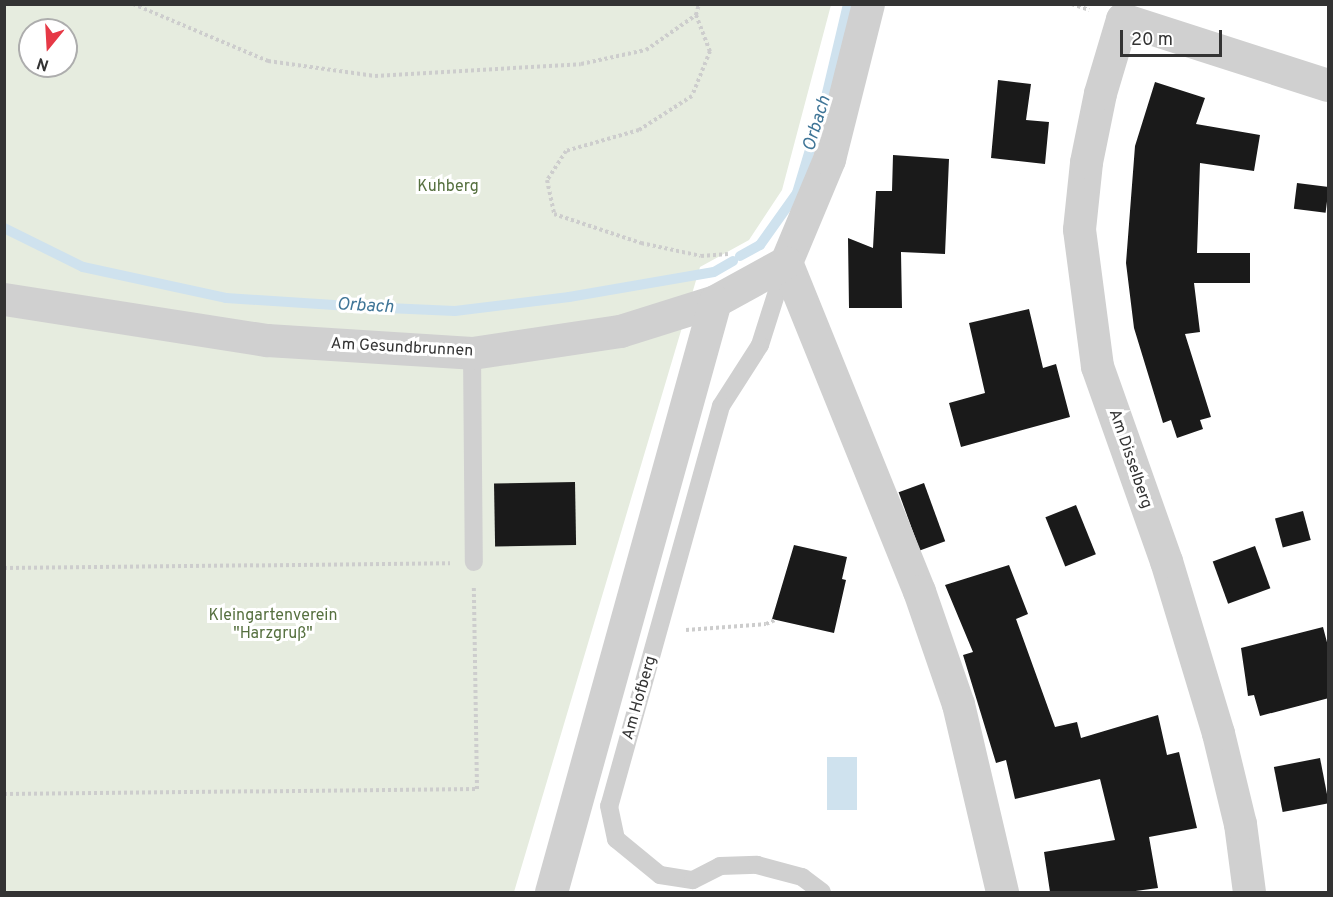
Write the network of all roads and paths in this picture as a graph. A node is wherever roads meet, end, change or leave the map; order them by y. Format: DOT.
graph roads {
  1 [pos="133,4"];
  2 [pos="699,4"];
  3 [pos="868,4"];
  4 [pos="696,15"];
  5 [pos="1329,85"];
  6 [pos="786,262"];
  7 [pos="755,280"];
  8 [pos="4,299"];
  9 [pos="715,301"];
  10 [pos="472,353"];
  11 [pos="474,562"];
  12 [pos="4,568"];
  13 [pos="775,620"];
  14 [pos="658,632"];
  15 [pos="4,794"];
  16 [pos="550,892"];
  17 [pos="822,892"];
  18 [pos="1002,892"];
  19 [pos="1250,892"];
  1 -- 4 [label="path"];
  2 -- 4 [label="path"];
  3 -- 6 [label="street"];
  4 -- 7 [label="path"];
  5 -- 19 [label="street, Am Disselberg"];
  6 -- 7 [label="street, Am Gesundbrunnen"];
  6 -- 14 [label="lane, Am Hofberg"];
  6 -- 18 [label="street"];
  7 -- 9 [label="street, Am Gesundbrunnen"];
  8 -- 10 [label="street, Am Gesundbrunnen"];
  9 -- 10 [label="street, Am Gesundbrunnen"];
  9 -- 16 [label="street, Am Hofberg"];
  10 -- 11 [label="lane"];
  11 -- 12 [label="path"];
  11 -- 15 [label="path"];
  13 -- 14 [label="path"];
  14 -- 17 [label="lane, Am Hofberg"];
}
